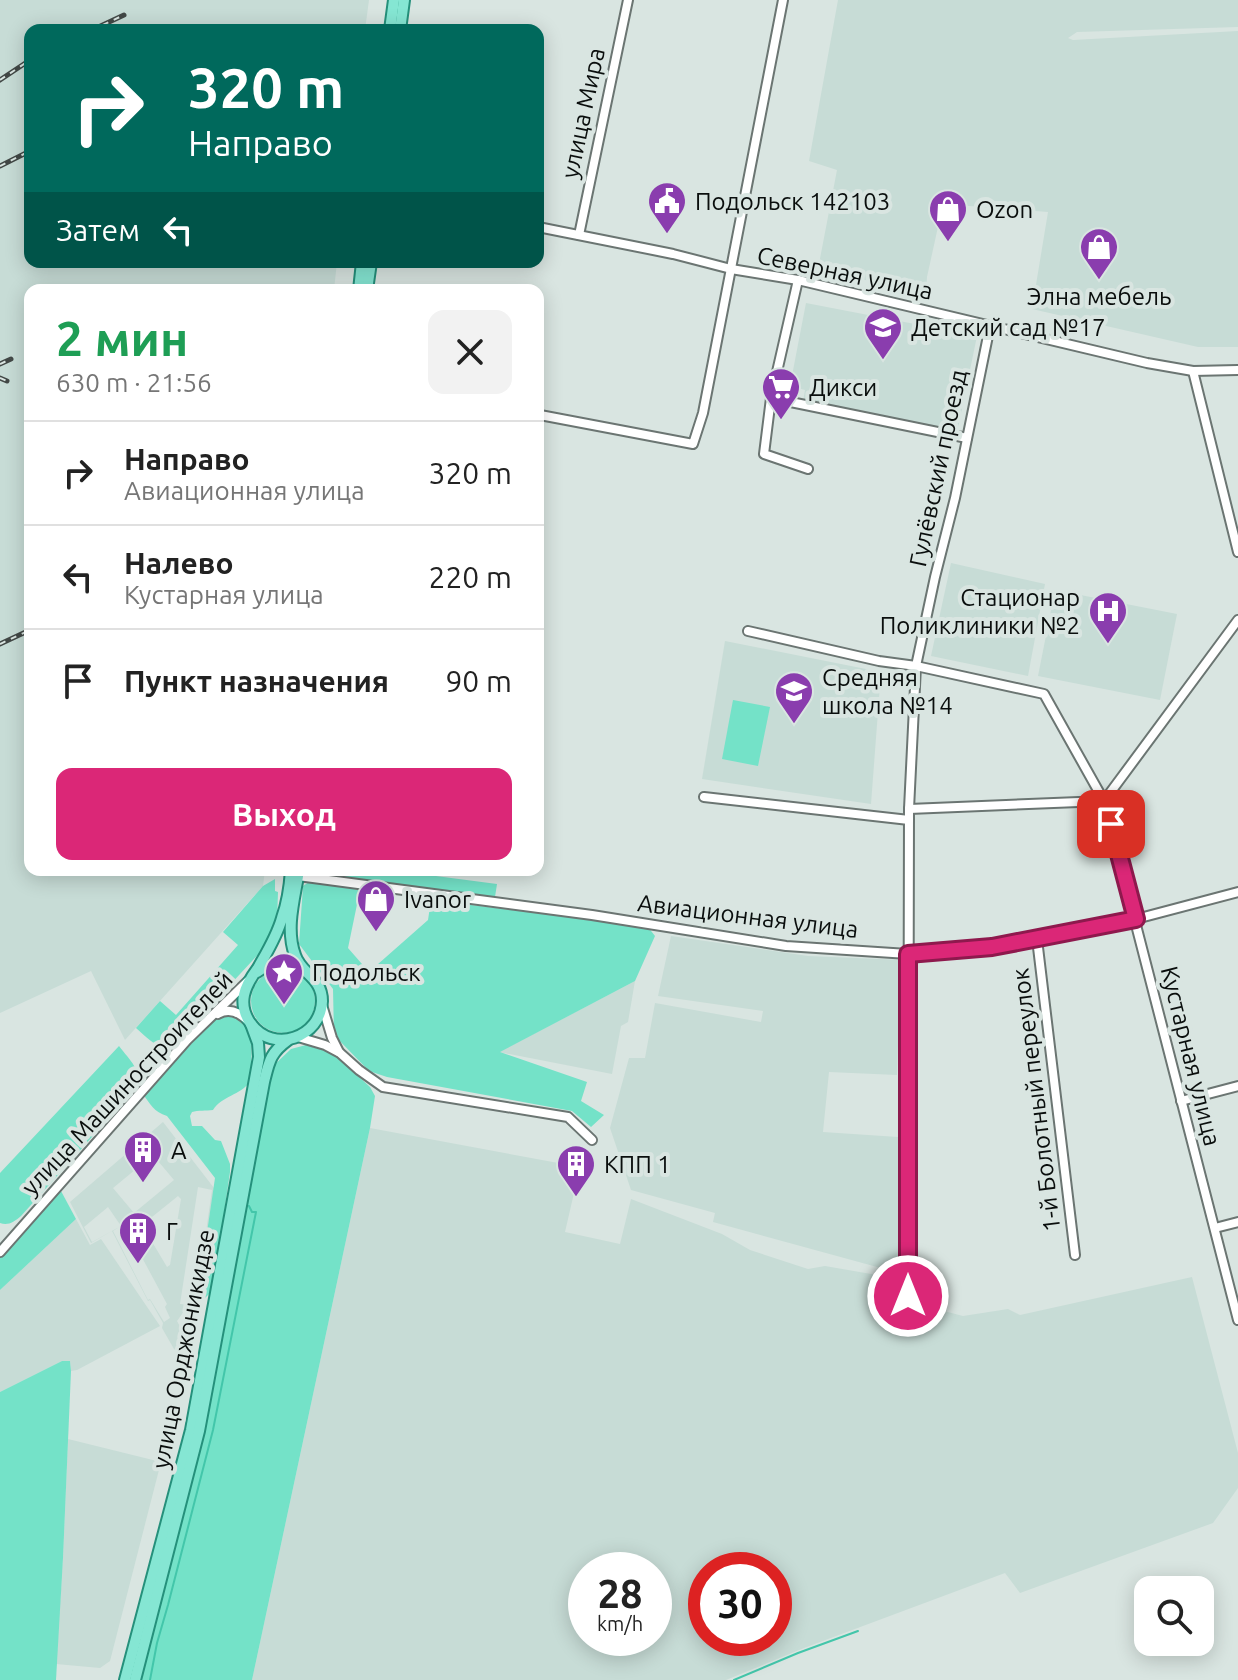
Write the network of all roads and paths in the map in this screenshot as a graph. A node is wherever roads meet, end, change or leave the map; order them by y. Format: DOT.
graph roads {
  1 [pos="394,0"];
  2 [pos="404,0"];
  3 [pos="628,0"];
  4 [pos="783,0"];
  5 [pos="391,24"];
  6 [pos="401,24"];
  7 [pos="544,228"];
  8 [pos="579,235"];
  9 [pos="731,269"];
  10 [pos="798,280"];
  11 [pos="990,326"];
  12 [pos="1238,370"];
  13 [pos="1193,371"];
  14 [pos="771,398"];
  15 [pos="544,416"];
  16 [pos="967,438"];
  17 [pos="808,469"];
  18 [pos="1238,552"];
  19 [pos="1238,620"];
  20 [pos="748,631"];
  21 [pos="916,666"];
  22 [pos="704,797"];
  23 [pos="1104,801"];
  24 [pos="909,809"];
  25 [pos="909,820"];
  26 [pos="295,876"];
  27 [pos="324,876"];
  28 [pos="1238,892"];
  29 [pos="287,919"];
  30 [pos="1136,919"];
  31 [pos="1037,939"];
  32 [pos="908,954"];
  33 [pos="304,968"];
  34 [pos="252,977"];
  35 [pos="322,1005"];
  36 [pos="251,1024"];
  37 [pos="293,1039"];
  38 [pos="187,1040"];
  39 [pos="340,1053"];
  40 [pos="1238,1086"];
  41 [pos="1181,1101"];
  42 [pos="592,1140"];
  43 [pos="1238,1222"];
  44 [pos="1215,1228"];
  45 [pos="0,1252"];
  46 [pos="1075,1255"];
  47 [pos="908,1296"];
  48 [pos="1238,1320"];
  49 [pos="125,1680"];
  50 [pos="135,1680"];
  1 -- 5 [label="main road"];
  2 -- 6 [label="main road"];
  3 -- 8 [label="street, улица Мира"];
  4 -- 9 [label="street"];
  7 -- 8 [label="street, Северная улица"];
  8 -- 9 [label="street, Северная улица"];
  9 -- 10 [label="street, Северная улица"];
  9 -- 15 [label="street"];
  10 -- 11 [label="street, Северная улица"];
  10 -- 14 [label="street"];
  11 -- 13 [label="street, Северная улица"];
  11 -- 16 [label="street, Гулёвский проезд"];
  12 -- 13 [label="street, Северная улица"];
  13 -- 18 [label="street"];
  14 -- 16 [label="street"];
  14 -- 17 [label="street"];
  16 -- 21 [label="street, Гулёвский проезд"];
  19 -- 23 [label="street"];
  20 -- 21 [label="street, Кустарная улица"];
  21 -- 23 [label="street, Кустарная улица"];
  21 -- 24 [label="street, Гулёвский проезд"];
  22 -- 25 [label="street"];
  23 -- 24 [label="street"];
  23 -- 30 [label="street, Кустарная улица"];
  24 -- 25 [label="street, Гулёвский проезд"];
  25 -- 32 [label="street, Гулёвский проезд"];
  26 -- 29 [label="main road"];
  27 -- 32 [label="street, Авиационная улица"];
  28 -- 30 [label="street, Авиационная улица"];
  29 -- 33 [label="main road"];
  29 -- 34 [label="main road"];
  30 -- 31 [label="street, Авиационная улица"];
  30 -- 41 [label="street, Кустарная улица"];
  31 -- 32 [label="street, Авиационная улица"];
  31 -- 46 [label="street, 1-й Болотный переулок"];
  32 -- 47 [label="street, Гулёвский проезд"];
  33 -- 34 [label="main road"];
  33 -- 35 [label="main road"];
  34 -- 36 [label="main road"];
  34 -- 38 [label="street, улица Машиностроителей"];
  35 -- 37 [label="main road"];
  35 -- 39 [label="street"];
  36 -- 37 [label="main road"];
  36 -- 38 [label="street"];
  36 -- 49 [label="main road, улица Орджоникидзе"];
  37 -- 39 [label="street"];
  37 -- 50 [label="main road, улица Орджоникидзе"];
  38 -- 45 [label="street, улица Машиностроителей"];
  39 -- 42 [label="street"];
  40 -- 41 [label="street"];
  41 -- 44 [label="street, Кустарная улица"];
  43 -- 44 [label="street"];
  44 -- 48 [label="street, Кустарная улица"];
}
